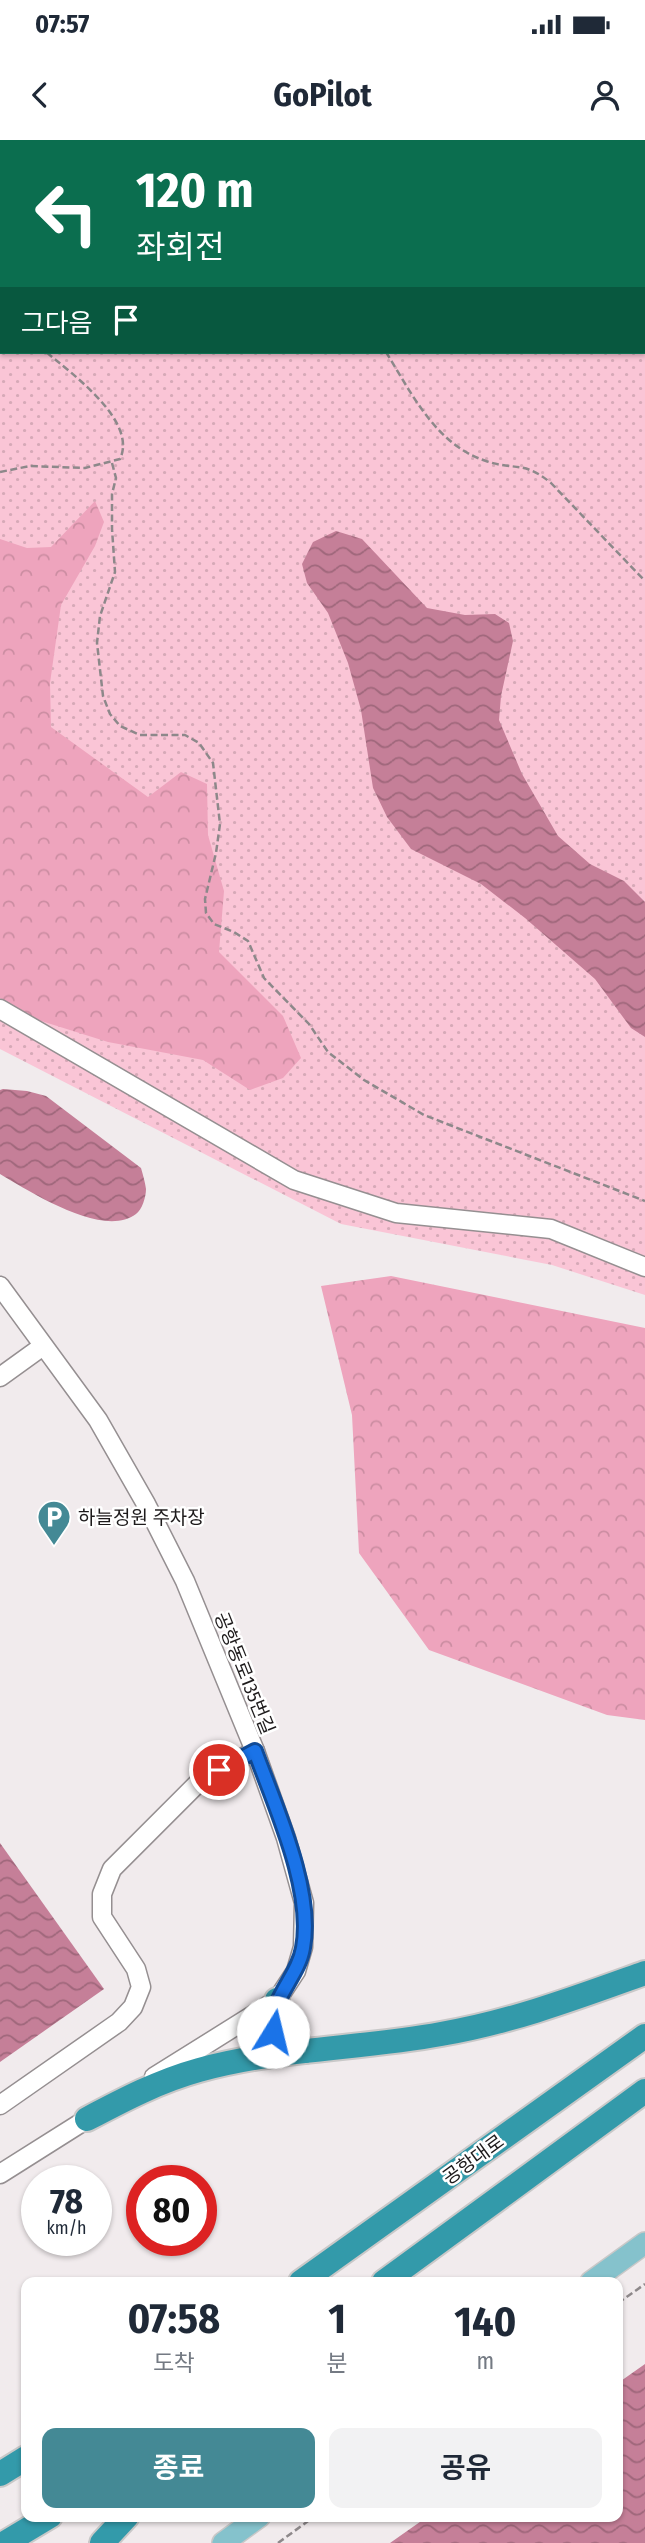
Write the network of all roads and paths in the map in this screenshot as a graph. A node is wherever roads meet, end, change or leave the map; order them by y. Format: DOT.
graph roads {
  1 [pos="48,354"];
  2 [pos="387,354"];
  3 [pos="112,463"];
  4 [pos="0,472"];
  5 [pos="645,581"];
  6 [pos="0,1009"];
  7 [pos="645,1201"];
  8 [pos="645,1267"];
  9 [pos="0,1286"];
  10 [pos="44,1346"];
  11 [pos="0,1377"];
  12 [pos="255,1751"];
  13 [pos="645,1973"];
  14 [pos="277,2000"];
  15 [pos="645,2036"];
  16 [pos="313,2052"];
  17 [pos="645,2091"];
  18 [pos="0,2105"];
  19 [pos="87,2119"];
  20 [pos="0,2174"];
  21 [pos="645,2244"];
  22 [pos="308,2277"];
  23 [pos="391,2277"];
  24 [pos="598,2277"];
  25 [pos="645,2284"];
  26 [pos="623,2299"];
  27 [pos="21,2461"];
  28 [pos="0,2474"];
  29 [pos="40,2522"];
  30 [pos="121,2522"];
  31 [pos="252,2522"];
  32 [pos="307,2522"];
  33 [pos="5,2543"];
  34 [pos="102,2543"];
  35 [pos="223,2543"];
  36 [pos="278,2543"];
  1 -- 3 [label="path"];
  2 -- 5 [label="path"];
  3 -- 4 [label="path"];
  3 -- 7 [label="path"];
  6 -- 8 [label="street"];
  9 -- 10 [label="street, 공항동로135번길"];
  10 -- 11 [label="street"];
  10 -- 12 [label="street, 공항동로135번길"];
  12 -- 14 [label="street, 공항동로135번길"];
  12 -- 18 [label="street"];
  13 -- 16 [label="highway"];
  14 -- 16 [label="highway"];
  14 -- 19 [label="street, 공항동로135번길"];
  15 -- 22 [label="highway, 공항대로"];
  16 -- 19 [label="highway"];
  17 -- 23 [label="highway"];
  19 -- 20 [label="street, 공항동로135번길"];
  21 -- 24 [label="main road"];
  25 -- 26 [label="path"];
  27 -- 28 [label="highway"];
  29 -- 33 [label="highway"];
  30 -- 34 [label="highway"];
  31 -- 35 [label="main road"];
  32 -- 36 [label="path"];
}
